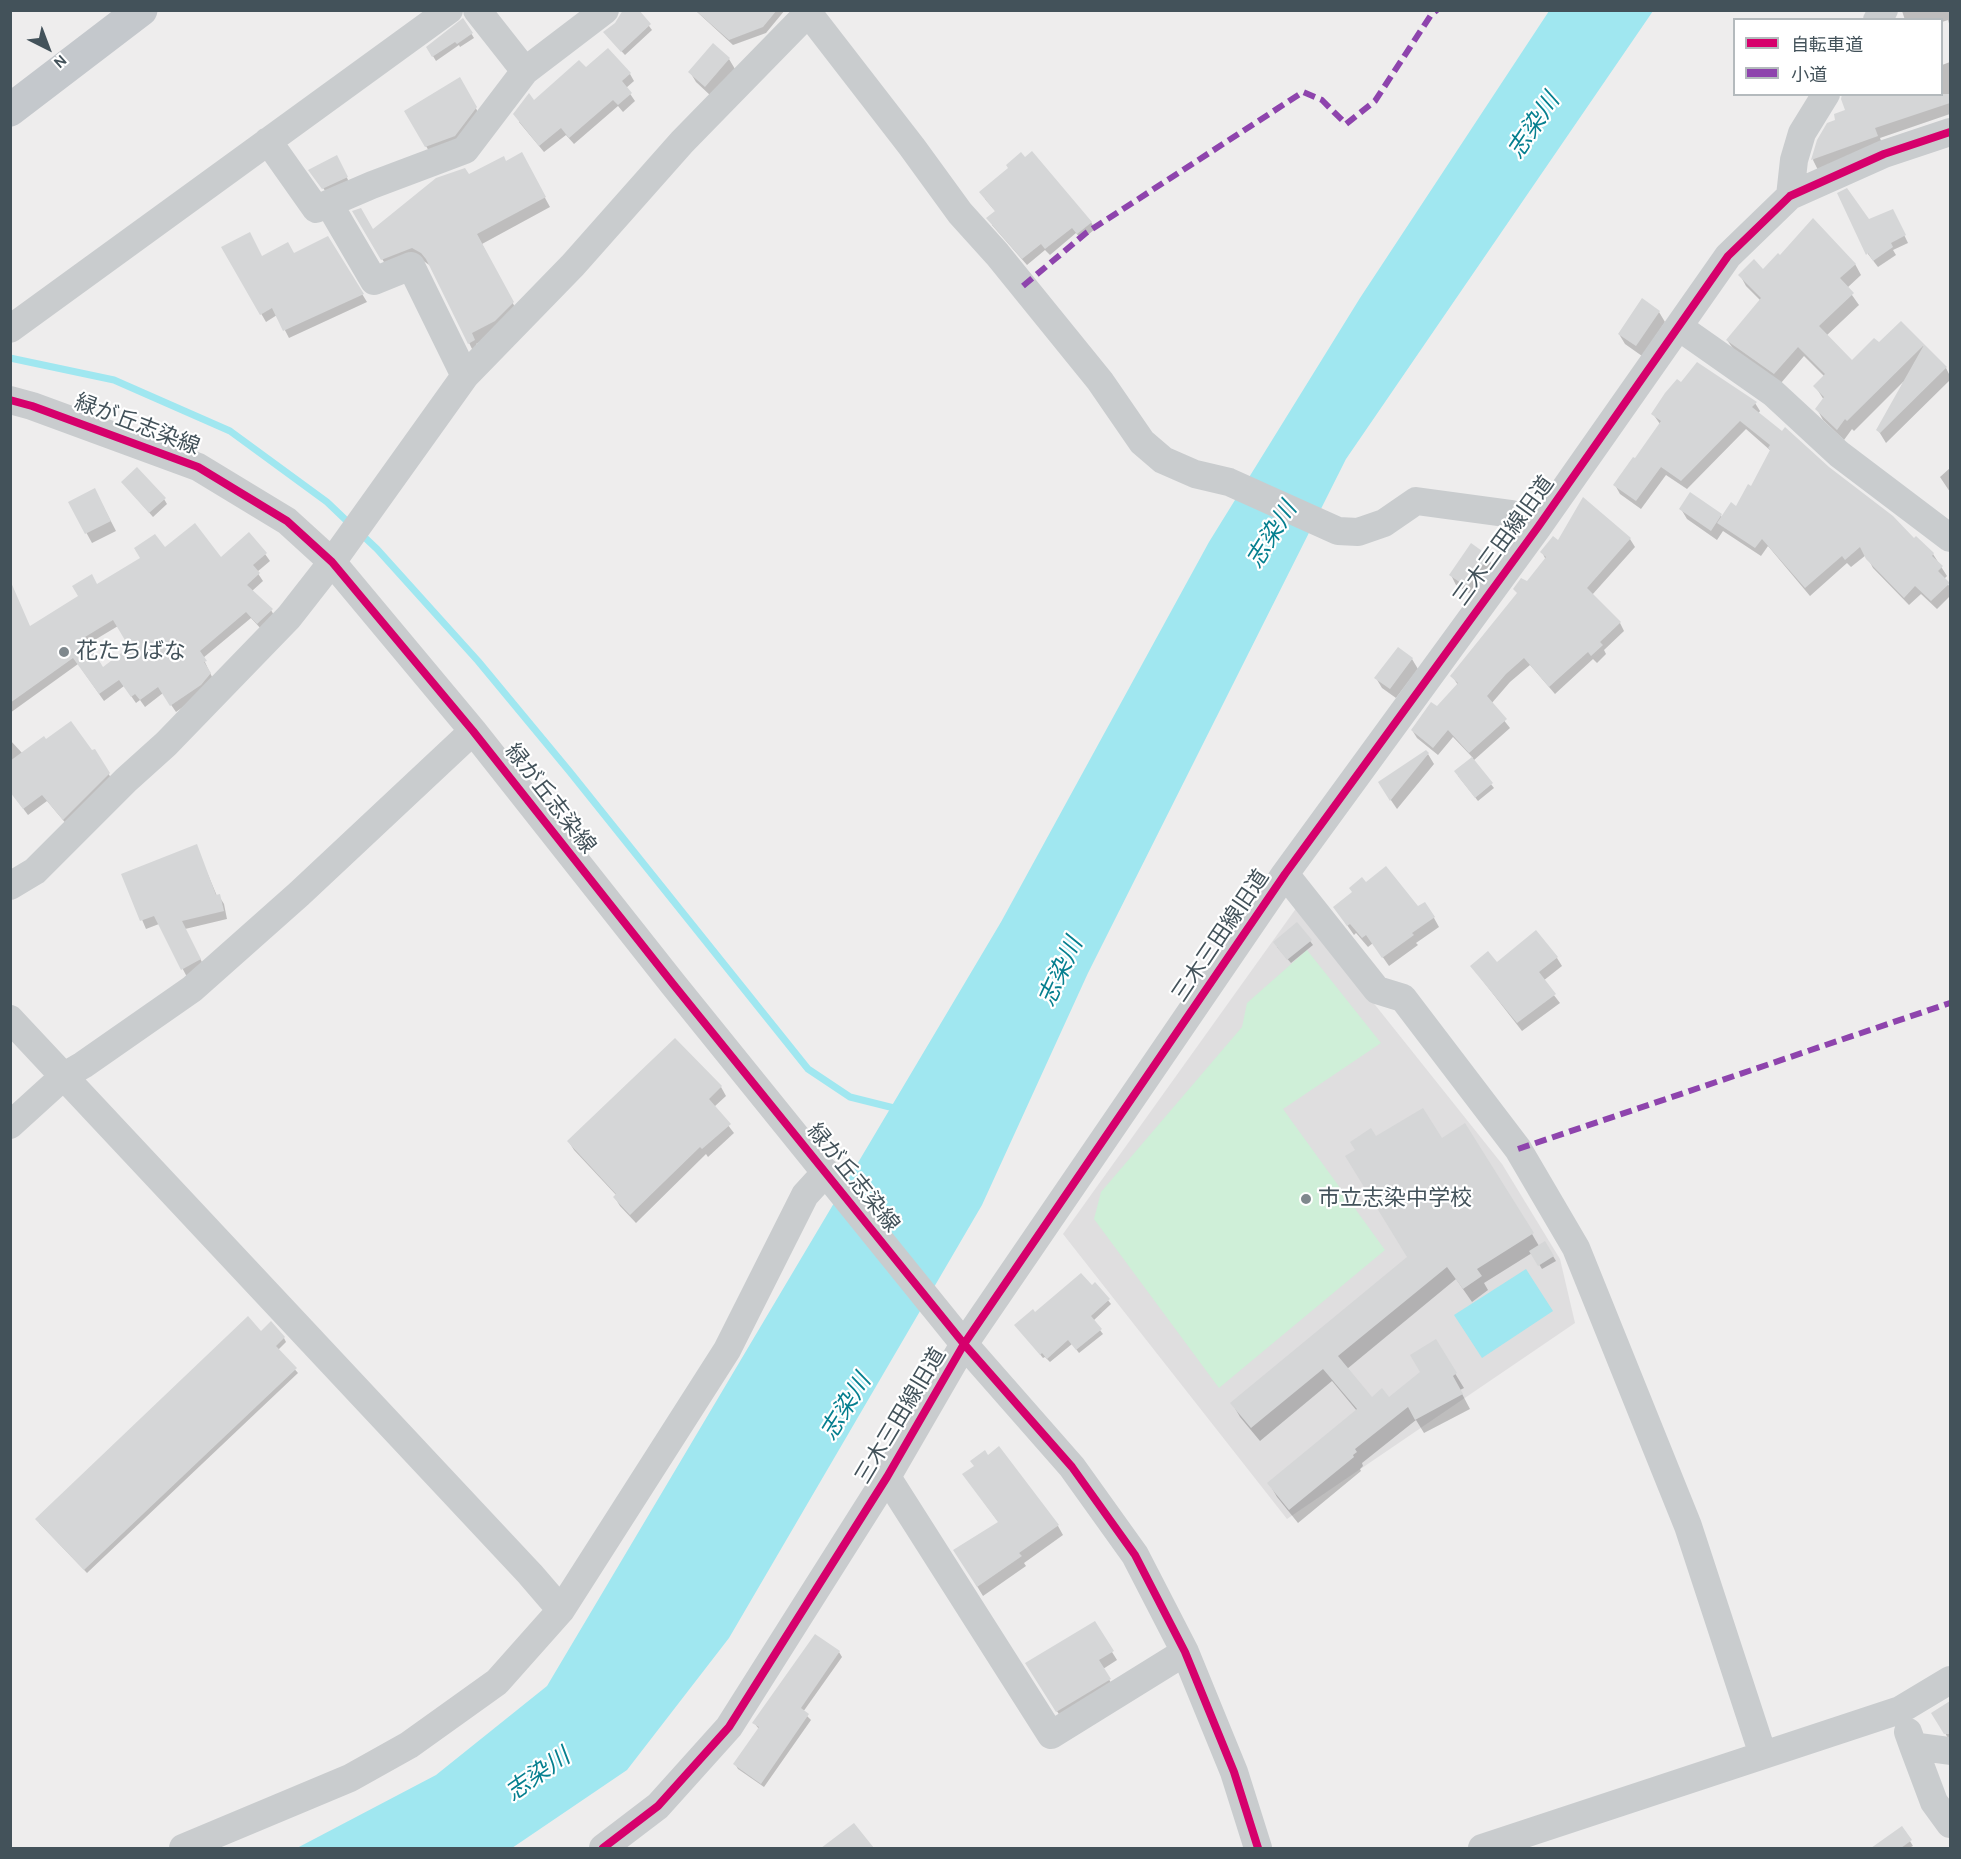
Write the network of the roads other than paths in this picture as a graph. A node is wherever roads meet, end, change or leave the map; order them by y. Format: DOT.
graph roads {
  1 [pos="141,10"];
  2 [pos="449,10"];
  3 [pos="477,10"];
  4 [pos="605,10"];
  5 [pos="807,12"];
  6 [pos="525,71"];
  7 [pos="1825,96"];
  8 [pos="10,110"];
  9 [pos="1950,132"];
  10 [pos="268,141"];
  11 [pos="1790,196"];
  12 [pos="329,204"];
  13 [pos="1678,327"];
  14 [pos="10,329"];
  15 [pos="465,376"];
  16 [pos="10,400"];
  17 [pos="1538,526"];
  18 [pos="1950,538"];
  19 [pos="332,562"];
  20 [pos="473,731"];
  21 [pos="1285,873"];
  22 [pos="10,886"];
  23 [pos="10,1019"];
  24 [pos="64,1076"];
  25 [pos="10,1125"];
  26 [pos="826,1172"];
  27 [pos="964,1344"];
  28 [pos="886,1477"];
  29 [pos="561,1610"];
  30 [pos="1185,1652"];
  31 [pos="1950,1680"];
  32 [pos="1900,1710"];
  33 [pos="1913,1746"];
  34 [pos="1950,1751"];
  35 [pos="1763,1755"];
  36 [pos="1950,1824"];
  37 [pos="183,1848"];
  38 [pos="603,1848"];
  39 [pos="1258,1848"];
  40 [pos="1482,1848"];
  1 -- 8 [label="main road"];
  2 -- 10 [label="street"];
  3 -- 6 [label="street"];
  4 -- 6 [label="street"];
  5 -- 15 [label="street"];
  5 -- 17 [label="street"];
  6 -- 12 [label="street"];
  7 -- 11 [label="street"];
  9 -- 11 [label="street, 三木三田線旧道"];
  10 -- 12 [label="street"];
  10 -- 14 [label="street"];
  11 -- 13 [label="street, 三木三田線旧道"];
  12 -- 15 [label="street"];
  13 -- 17 [label="street, 三木三田線旧道"];
  13 -- 18 [label="street"];
  15 -- 19 [label="street"];
  16 -- 19 [label="street, 緑が丘志染線"];
  17 -- 21 [label="street, 三木三田線旧道"];
  19 -- 20 [label="street, 緑が丘志染線"];
  19 -- 22 [label="street"];
  20 -- 24 [label="street"];
  20 -- 26 [label="street, 緑が丘志染線"];
  21 -- 27 [label="street, 三木三田線旧道"];
  21 -- 35 [label="street"];
  23 -- 24 [label="street"];
  24 -- 25 [label="street"];
  24 -- 29 [label="street"];
  26 -- 27 [label="street, 緑が丘志染線"];
  26 -- 29 [label="street"];
  27 -- 28 [label="street, 三木三田線旧道"];
  27 -- 30 [label="street, 緑が丘志染線"];
  28 -- 30 [label="street"];
  28 -- 38 [label="street, 三木三田線旧道"];
  29 -- 37 [label="street"];
  30 -- 39 [label="street, 緑が丘志染線"];
  31 -- 32 [label="street"];
  32 -- 33 [label="street"];
  32 -- 35 [label="street"];
  33 -- 34 [label="street"];
  33 -- 36 [label="street"];
  35 -- 40 [label="street"];
}
